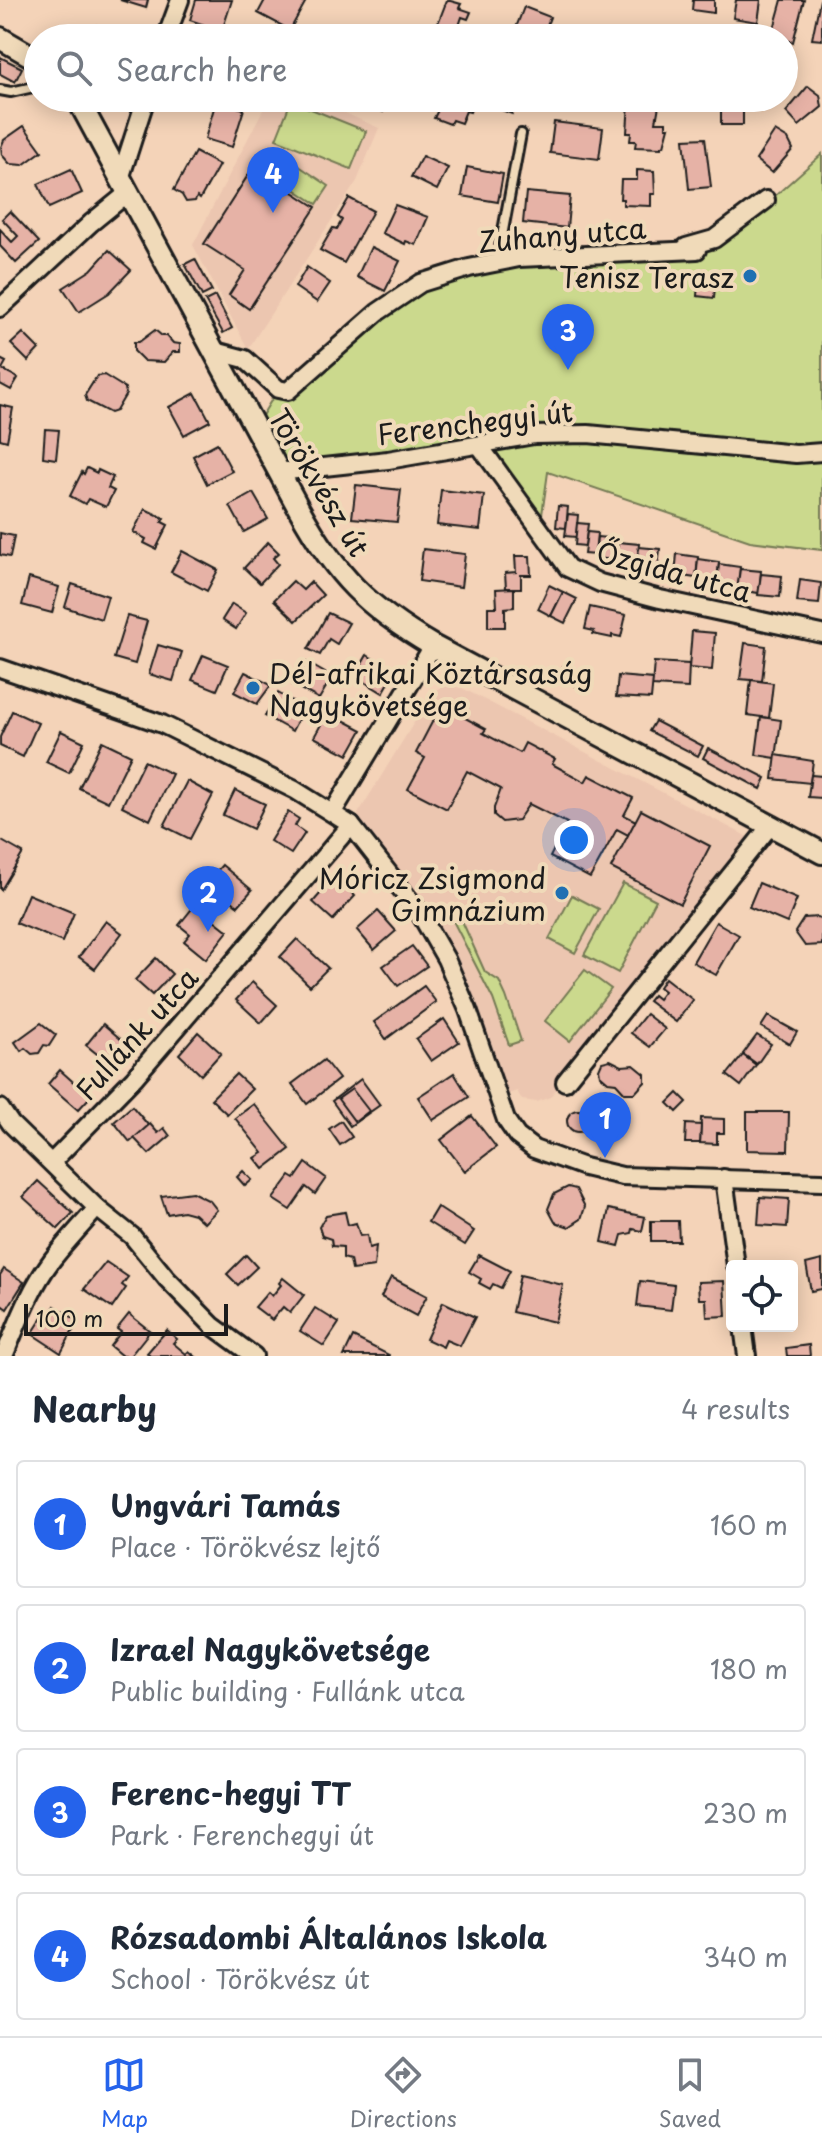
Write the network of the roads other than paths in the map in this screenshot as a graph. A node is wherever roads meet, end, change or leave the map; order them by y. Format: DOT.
graph roads {
  1 [pos="180,0"];
  2 [pos="171,24"];
  3 [pos="0,38"];
  4 [pos="24,52"];
  5 [pos="24,89"];
  6 [pos="0,90"];
  7 [pos="85,112"];
  8 [pos="143,112"];
  9 [pos="521,134"];
  10 [pos="125,184"];
  11 [pos="766,200"];
  12 [pos="497,263"];
  13 [pos="0,308"];
  14 [pos="215,351"];
  15 [pos="479,445"];
  16 [pos="822,452"];
  17 [pos="278,472"];
  18 [pos="822,634"];
  19 [pos="433,646"];
  20 [pos="0,668"];
  21 [pos="333,812"];
  22 [pos="351,825"];
  23 [pos="770,826"];
  24 [pos="822,853"];
  25 [pos="565,1082"];
  26 [pos="0,1108"];
  27 [pos="52,1162"];
  28 [pos="724,1178"];
  29 [pos="822,1182"];
  30 [pos="97,1208"];
  31 [pos="735,1260"];
  32 [pos="744,1332"];
  33 [pos="4,1356"];
  34 [pos="254,1356"];
  35 [pos="747,1356"];
  1 -- 2 [label="street"];
  3 -- 4 [label="street"];
  5 -- 6 [label="lane"];
  7 -- 10 [label="street, Törökvész út"];
  8 -- 10 [label="street"];
  9 -- 12 [label="lane"];
  10 -- 13 [label="street"];
  10 -- 14 [label="street, Törökvész út"];
  11 -- 12 [label="street, Zuhany utca"];
  12 -- 14 [label="street, Zuhany utca"];
  14 -- 17 [label="street, Törökvész út"];
  15 -- 16 [label="street, Ferenchegyi út"];
  15 -- 17 [label="street, Ferenchegyi út"];
  15 -- 18 [label="street, Őzgida utca"];
  17 -- 19 [label="street, Törökvész út"];
  19 -- 21 [label="street"];
  19 -- 23 [label="street, Törökvész út"];
  20 -- 21 [label="street"];
  21 -- 22 [label="street"];
  22 -- 27 [label="street, Fullánk utca"];
  22 -- 28 [label="street"];
  23 -- 24 [label="street, Törökvész út"];
  23 -- 25 [label="street"];
  26 -- 27 [label="street"];
  27 -- 30 [label="street"];
  28 -- 29 [label="street"];
  28 -- 31 [label="street"];
  30 -- 33 [label="street"];
  30 -- 34 [label="street"];
  32 -- 35 [label="street"];
}
